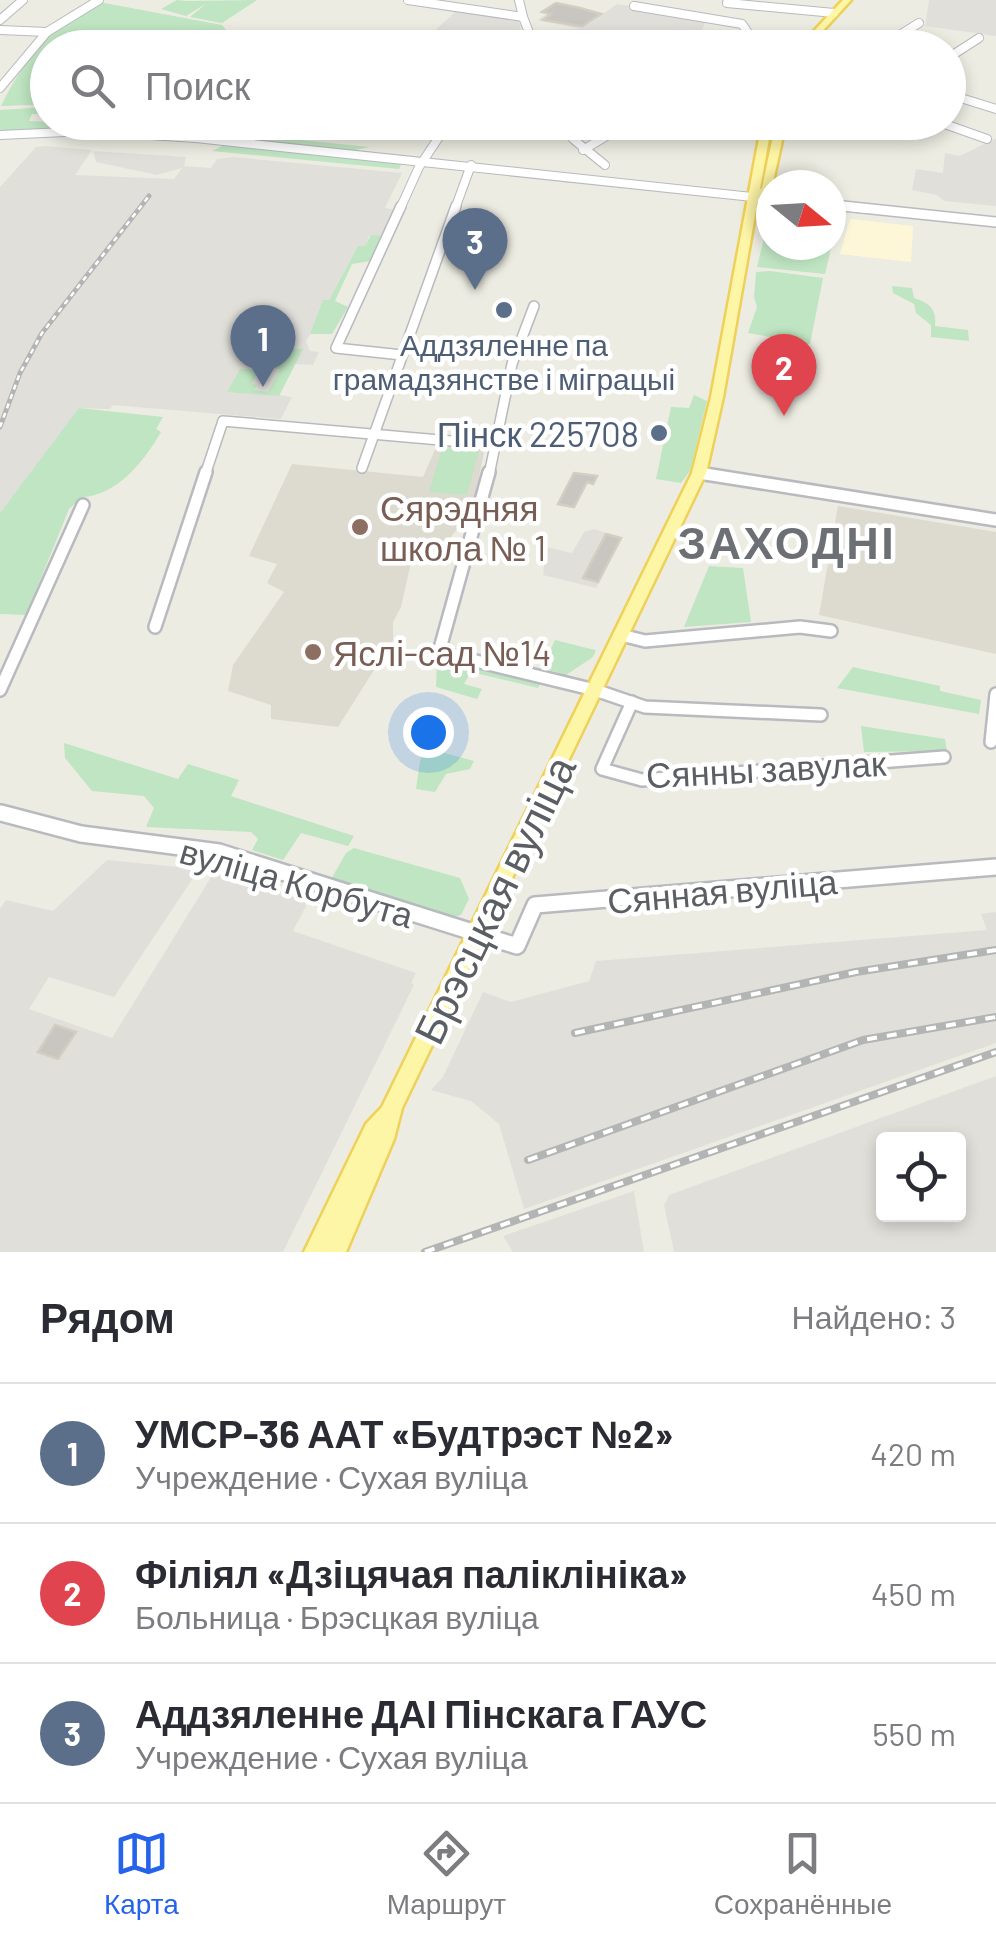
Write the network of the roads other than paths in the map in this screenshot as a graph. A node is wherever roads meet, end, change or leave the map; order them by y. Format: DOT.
graph roads {
  1 [pos="23,0"];
  2 [pos="98,0"];
  3 [pos="408,0"];
  4 [pos="519,0"];
  5 [pos="847,0"];
  6 [pos="860,0"];
  7 [pos="729,5"];
  8 [pos="634,6"];
  9 [pos="831,16"];
  10 [pos="523,17"];
  11 [pos="0,20"];
  12 [pos="919,23"];
  13 [pos="0,30"];
  14 [pos="50,30"];
  15 [pos="528,30"];
  16 [pos="746,30"];
  17 [pos="818,30"];
  18 [pos="832,30"];
  19 [pos="908,30"];
  20 [pos="30,31"];
  21 [pos="979,38"];
  22 [pos="966,46"];
  23 [pos="30,52"];
  24 [pos="0,88"];
  25 [pos="966,100"];
  26 [pos="996,109"];
  27 [pos="966,132"];
  28 [pos="0,134"];
  29 [pos="30,134"];
  30 [pos="987,139"];
  31 [pos="209,140"];
  32 [pos="437,140"];
  33 [pos="577,140"];
  34 [pos="600,140"];
  35 [pos="763,140"];
  36 [pos="777,140"];
  37 [pos="584,150"];
  38 [pos="424,161"];
  39 [pos="471,165"];
  40 [pos="605,166"];
  41 [pos="753,197"];
  42 [pos="756,197"];
  43 [pos="846,207"];
  44 [pos="996,222"];
  45 [pos="534,306"];
  46 [pos="402,356"];
  47 [pos="376,434"];
  48 [pos="497,445"];
  49 [pos="362,468"];
  50 [pos="699,473"];
  51 [pos="83,506"];
  52 [pos="996,520"];
  53 [pos="155,627"];
  54 [pos="831,632"];
  55 [pos="621,635"];
  56 [pos="0,690"];
  57 [pos="595,690"];
  58 [pos="995,694"];
  59 [pos="632,702"];
  60 [pos="821,714"];
  61 [pos="991,742"];
  62 [pos="944,757"];
  63 [pos="0,813"];
  64 [pos="996,867"];
  65 [pos="476,934"];
  66 [pos="392,1108"];
  67 [pos="315,1252"];
  68 [pos="335,1252"];
  1 -- 11 [label="street"];
  2 -- 14 [label="street"];
  3 -- 10 [label="street"];
  4 -- 10 [label="street"];
  5 -- 9 [label="main road"];
  6 -- 18 [label="main road"];
  7 -- 9 [label="street"];
  8 -- 16 [label="street"];
  9 -- 17 [label="main road"];
  10 -- 15 [label="street"];
  12 -- 19 [label="street"];
  13 -- 20 [label="street"];
  21 -- 22 [label="street"];
  23 -- 24 [label="street"];
  25 -- 26 [label="street"];
  27 -- 30 [label="street"];
  28 -- 29 [label="street"];
  31 -- 38 [label="street"];
  32 -- 38 [label="street"];
  33 -- 37 [label="street"];
  34 -- 37 [label="street"];
  35 -- 41 [label="main road, Брэсцкая вуліца"];
  36 -- 41 [label="main road, Брэсцкая вуліца"];
  37 -- 40 [label="street"];
  38 -- 39 [label="street"];
  38 -- 46 [label="street"];
  39 -- 41 [label="street"];
  39 -- 46 [label="street"];
  41 -- 42 [label="street"];
  41 -- 50 [label="main road, Брэсцкая вуліца"];
  43 -- 44 [label="street"];
  45 -- 48 [label="street"];
  46 -- 47 [label="street"];
  47 -- 48 [label="street"];
  47 -- 49 [label="street"];
  47 -- 53 [label="street"];
  48 -- 57 [label="street"];
  50 -- 52 [label="street"];
  50 -- 55 [label="main road, Брэсцкая вуліца"];
  51 -- 56 [label="street"];
  54 -- 55 [label="street"];
  55 -- 57 [label="main road, Брэсцкая вуліца"];
  57 -- 59 [label="street"];
  57 -- 65 [label="main road, Брэсцкая вуліца"];
  58 -- 61 [label="street"];
  59 -- 60 [label="street"];
  59 -- 62 [label="street, Сянны завулак"];
  63 -- 65 [label="street, вуліца Корбута"];
  64 -- 65 [label="street, Сянная вуліца"];
  65 -- 66 [label="main road, Брэсцкая вуліца"];
  66 -- 67 [label="main road, Брэсцкая вуліца"];
  66 -- 68 [label="main road, Брэсцкая вуліца"];
}
